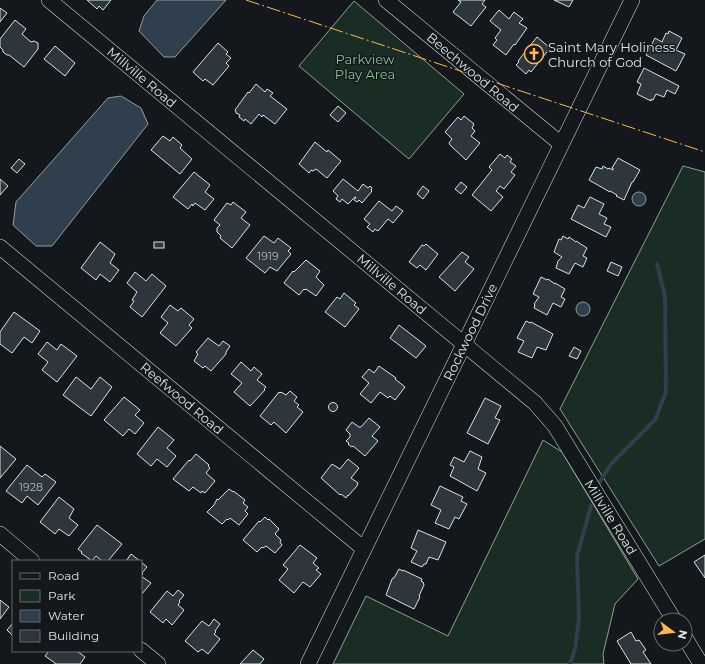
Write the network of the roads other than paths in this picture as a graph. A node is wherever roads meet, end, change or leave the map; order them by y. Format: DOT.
graph roads {
  1 [pos="49,0"];
  2 [pos="386,0"];
  3 [pos="632,0"];
  4 [pos="561,144"];
  5 [pos="0,247"];
  6 [pos="465,344"];
  7 [pos="0,534"];
  8 [pos="364,550"];
  9 [pos="31,560"];
  10 [pos="669,612"];
  11 [pos="142,651"];
  12 [pos="693,651"];
  13 [pos="158,664"];
  14 [pos="308,664"];
  15 [pos="701,664"];
  1 -- 6 [label="street, Millville Road"];
  2 -- 4 [label="street, Beechwood Road"];
  3 -- 4 [label="street, Rockwood Drive"];
  4 -- 6 [label="street, Rockwood Drive"];
  5 -- 8 [label="street, Reefwood Road"];
  6 -- 8 [label="street, Rockwood Drive"];
  6 -- 10 [label="street, Millville Road"];
  7 -- 9 [label="street"];
  8 -- 14 [label="street, Rockwood Drive"];
  11 -- 13 [label="street"];
  12 -- 15 [label="street"];
}
